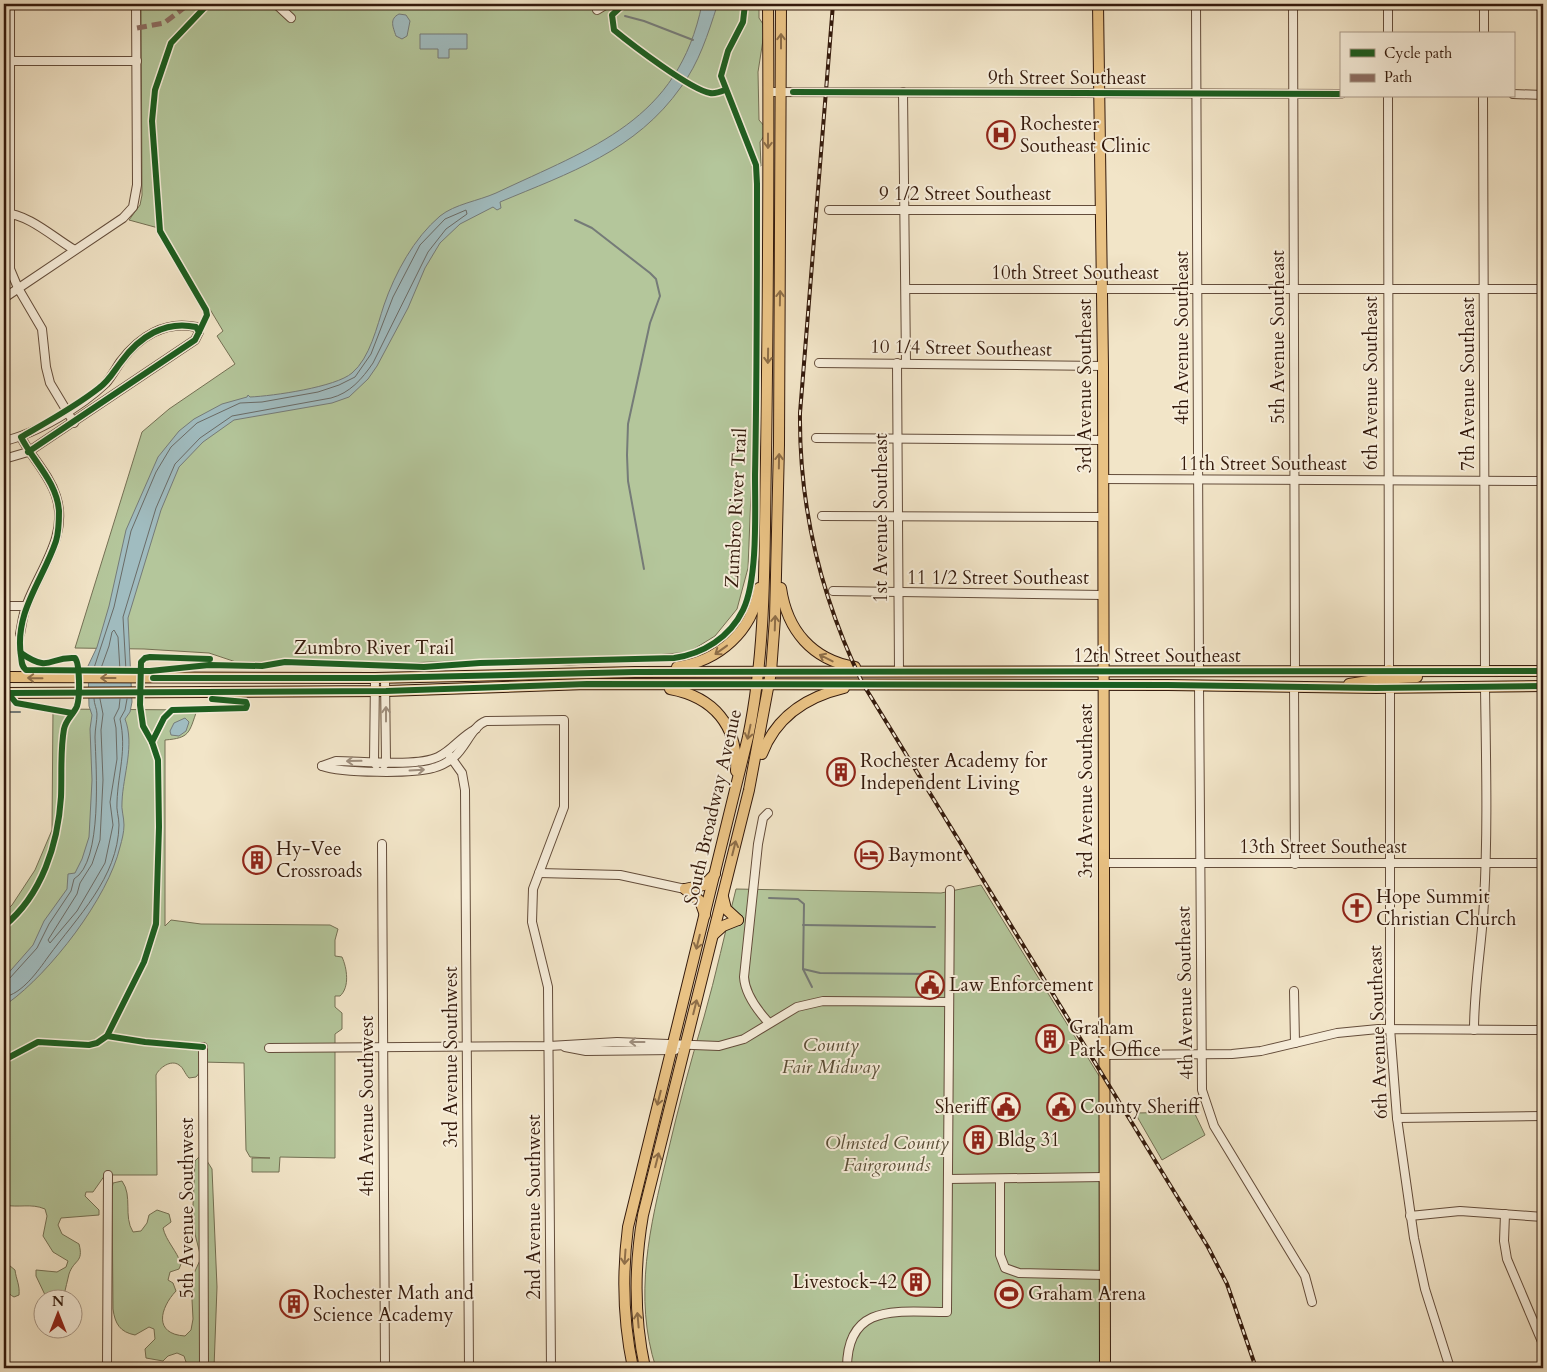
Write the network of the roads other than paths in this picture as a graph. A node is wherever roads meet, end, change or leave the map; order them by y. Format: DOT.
graph roads {
  1 [pos="10,4"];
  2 [pos="136,4"];
  3 [pos="276,4"];
  4 [pos="607,4"];
  5 [pos="768,4"];
  6 [pos="781,4"];
  7 [pos="1098,4"];
  8 [pos="1196,4"];
  9 [pos="1293,4"];
  10 [pos="1388,4"];
  11 [pos="1484,4"];
  12 [pos="597,10"];
  13 [pos="291,18"];
  14 [pos="1388,32"];
  15 [pos="1484,32"];
  16 [pos="7,61"];
  17 [pos="137,61"];
  18 [pos="769,92"];
  19 [pos="781,92"];
  20 [pos="903,92"];
  21 [pos="1098,94"];
  22 [pos="1196,94"];
  23 [pos="1294,94"];
  24 [pos="1340,94"];
  25 [pos="1514,94"];
  26 [pos="1543,95"];
  27 [pos="1388,98"];
  28 [pos="1483,98"];
  29 [pos="829,210"];
  30 [pos="905,210"];
  31 [pos="1101,210"];
  32 [pos="7,214"];
  33 [pos="73,249"];
  34 [pos="18,288"];
  35 [pos="906,289"];
  36 [pos="1543,289"];
  37 [pos="1102,290"];
  38 [pos="1198,290"];
  39 [pos="1294,290"];
  40 [pos="1388,290"];
  41 [pos="1484,290"];
  42 [pos="4,298"];
  43 [pos="819,363"];
  44 [pos="901,363"];
  45 [pos="1103,366"];
  46 [pos="66,411"];
  47 [pos="74,423"];
  48 [pos="21,437"];
  49 [pos="816,438"];
  50 [pos="897,438"];
  51 [pos="1103,440"];
  52 [pos="4,441"];
  53 [pos="28,452"];
  54 [pos="4,459"];
  55 [pos="1103,480"];
  56 [pos="1199,480"];
  57 [pos="1293,480"];
  58 [pos="1388,480"];
  59 [pos="1484,480"];
  60 [pos="1543,481"];
  61 [pos="822,516"];
  62 [pos="898,516"];
  63 [pos="1103,517"];
  64 [pos="764,527"];
  65 [pos="777,554"];
  66 [pos="832,591"];
  67 [pos="898,593"];
  68 [pos="1103,595"];
  69 [pos="4,606"];
  70 [pos="26,606"];
  71 [pos="20,634"];
  72 [pos="1389,670"];
  73 [pos="1442,670"];
  74 [pos="1103,671"];
  75 [pos="1199,671"];
  76 [pos="1294,671"];
  77 [pos="1485,671"];
  78 [pos="1543,671"];
  79 [pos="635,672"];
  80 [pos="759,672"];
  81 [pos="772,672"];
  82 [pos="894,672"];
  83 [pos="4,677"];
  84 [pos="380,678"];
  85 [pos="636,684"];
  86 [pos="758,684"];
  87 [pos="770,684"];
  88 [pos="861,685"];
  89 [pos="1103,685"];
  90 [pos="1199,685"];
  91 [pos="1294,686"];
  92 [pos="1543,686"];
  93 [pos="1338,688"];
  94 [pos="1390,688"];
  95 [pos="1485,688"];
  96 [pos="380,691"];
  97 [pos="4,693"];
  98 [pos="476,729"];
  99 [pos="447,752"];
  100 [pos="452,759"];
  101 [pos="374,761"];
  102 [pos="386,761"];
  103 [pos="380,771"];
  104 [pos="749,790"];
  105 [pos="735,792"];
  106 [pos="768,813"];
  107 [pos="382,844"];
  108 [pos="1200,862"];
  109 [pos="1104,863"];
  110 [pos="1390,863"];
  111 [pos="1485,863"];
  112 [pos="1543,863"];
  113 [pos="1295,864"];
  114 [pos="539,873"];
  115 [pos="715,874"];
  116 [pos="685,889"];
  117 [pos="950,890"];
  118 [pos="722,895"];
  119 [pos="705,915"];
  120 [pos="738,920"];
  121 [pos="750,923"];
  122 [pos="712,936"];
  123 [pos="1294,991"];
  124 [pos="949,1002"];
  125 [pos="768,1023"];
  126 [pos="1390,1028"];
  127 [pos="1474,1030"];
  128 [pos="1543,1030"];
  129 [pos="1295,1043"];
  130 [pos="549,1046"];
  131 [pos="685,1046"];
  132 [pos="203,1047"];
  133 [pos="383,1047"];
  134 [pos="467,1047"];
  135 [pos="672,1047"];
  136 [pos="269,1048"];
  137 [pos="1105,1055"];
  138 [pos="1201,1055"];
  139 [pos="1543,1116"];
  140 [pos="1397,1118"];
  141 [pos="108,1174"];
  142 [pos="1104,1176"];
  143 [pos="948,1179"];
  144 [pos="1000,1179"];
  145 [pos="1505,1214"];
  146 [pos="1410,1216"];
  147 [pos="1543,1217"];
  148 [pos="1105,1275"];
  149 [pos="1312,1302"];
  150 [pos="1543,1344"];
  151 [pos="107,1368"];
  152 [pos="204,1368"];
  153 [pos="385,1368"];
  154 [pos="469,1368"];
  155 [pos="550,1368"];
  156 [pos="633,1368"];
  157 [pos="645,1368"];
  158 [pos="847,1368"];
  159 [pos="1105,1368"];
  160 [pos="1450,1368"];
  1 -- 16 [label="street"];
  2 -- 17 [label="street"];
  3 -- 13 [label="street"];
  4 -- 12 [label="street"];
  5 -- 18 [label="main road, South Broadway Avenue"];
  19 -- 6 [label="main road, South Broadway Avenue, one-way"];
  7 -- 21 [label="main road, 3rd Avenue Southeast"];
  8 -- 22 [label="street, 4th Avenue Southeast"];
  9 -- 23 [label="street, 5th Avenue Southeast"];
  10 -- 14 [label="street"];
  11 -- 15 [label="street"];
  16 -- 17 [label="street"];
  16 -- 32 [label="street"];
  17 -- 33 [label="street"];
  18 -- 19 [label="street, 9th Street Southeast"];
  18 -- 64 [label="main road, South Broadway Avenue, one-way"];
  19 -- 20 [label="street, 9th Street Southeast"];
  65 -- 19 [label="main road, South Broadway Avenue, one-way"];
  20 -- 21 [label="street, 9th Street Southeast"];
  20 -- 30 [label="street, 1st Avenue Southeast"];
  21 -- 22 [label="street, 9th Street Southeast"];
  21 -- 31 [label="main road, 3rd Avenue Southeast"];
  22 -- 23 [label="street, 9th Street Southeast"];
  22 -- 38 [label="street, 4th Avenue Southeast"];
  23 -- 24 [label="street, 9th Street Southeast"];
  23 -- 39 [label="street, 5th Avenue Southeast"];
  25 -- 26 [label="street"];
  27 -- 40 [label="street, 6th Avenue Southeast"];
  28 -- 41 [label="street, 7th Avenue Southeast"];
  29 -- 30 [label="street, 9 1/2 Street Southeast"];
  30 -- 31 [label="street, 9 1/2 Street Southeast"];
  30 -- 35 [label="street, 1st Avenue Southeast"];
  31 -- 37 [label="main road, 3rd Avenue Southeast"];
  32 -- 33 [label="street"];
  32 -- 34 [label="street"];
  33 -- 34 [label="street"];
  34 -- 42 [label="street"];
  34 -- 46 [label="street"];
  35 -- 37 [label="street, 10th Street Southeast"];
  35 -- 44 [label="street, 1st Avenue Southeast"];
  36 -- 41 [label="street, 10th Street Southeast"];
  37 -- 38 [label="street, 10th Street Southeast"];
  37 -- 45 [label="main road, 3rd Avenue Southeast"];
  38 -- 39 [label="street, 10th Street Southeast"];
  38 -- 56 [label="street, 4th Avenue Southeast"];
  39 -- 40 [label="street, 10th Street Southeast"];
  39 -- 57 [label="street, 5th Avenue Southeast"];
  40 -- 41 [label="street, 10th Street Southeast"];
  40 -- 58 [label="street, 6th Avenue Southeast"];
  41 -- 59 [label="street, 7th Avenue Southeast"];
  43 -- 44 [label="street, 10 1/4 Street Southeast"];
  44 -- 45 [label="street, 10 1/4 Street Southeast"];
  44 -- 50 [label="street, 1st Avenue Southeast"];
  45 -- 51 [label="main road, 3rd Avenue Southeast"];
  46 -- 47 [label="street"];
  46 -- 47 [label="street"];
  46 -- 48 [label="street"];
  47 -- 53 [label="street"];
  48 -- 52 [label="street"];
  48 -- 53 [label="street"];
  49 -- 50 [label="street"];
  50 -- 51 [label="street"];
  50 -- 62 [label="street, 1st Avenue Southeast"];
  51 -- 55 [label="main road, 3rd Avenue Southeast"];
  53 -- 54 [label="street"];
  53 -- 70 [label="street"];
  55 -- 56 [label="street, 11th Street Southeast"];
  55 -- 63 [label="main road, 3rd Avenue Southeast"];
  56 -- 57 [label="street, 11th Street Southeast"];
  56 -- 75 [label="street, 4th Avenue Southeast"];
  57 -- 58 [label="street, 11th Street Southeast"];
  57 -- 76 [label="street, 5th Avenue Southeast"];
  58 -- 59 [label="street, 11th Street Southeast"];
  58 -- 72 [label="street, 6th Avenue Southeast"];
  59 -- 60 [label="street, 11th Street Southeast"];
  59 -- 77 [label="street, 7th Avenue Southeast"];
  61 -- 62 [label="street"];
  62 -- 63 [label="street"];
  62 -- 67 [label="street, 1st Avenue Southeast"];
  63 -- 68 [label="main road, 3rd Avenue Southeast"];
  64 -- 79 [label="main road, one-way"];
  64 -- 80 [label="main road, South Broadway Avenue"];
  81 -- 65 [label="main road, South Broadway Avenue, one-way"];
  82 -- 65 [label="main road, one-way"];
  66 -- 67 [label="street, 11 1/2 Street Southeast"];
  67 -- 68 [label="street, 11 1/2 Street Southeast"];
  67 -- 82 [label="street, 1st Avenue Southeast"];
  68 -- 74 [label="main road, 3rd Avenue Southeast"];
  69 -- 70 [label="street"];
  70 -- 71 [label="street"];
  72 -- 73 [label="main road, 12th Street Southeast"];
  72 -- 76 [label="main road, 12th Street Southeast"];
  72 -- 93 [label="main road"];
  73 -- 77 [label="main road, 12th Street Southeast"];
  73 -- 94 [label="main road"];
  74 -- 75 [label="main road, 12th Street Southeast"];
  74 -- 82 [label="main road, 12th Street Southeast"];
  74 -- 89 [label="main road, 3rd Avenue Southeast"];
  75 -- 76 [label="main road, 12th Street Southeast"];
  77 -- 78 [label="main road, 12th Street Southeast"];
  79 -- 80 [label="main road, 12th Street Southeast"];
  79 -- 84 [label="main road"];
  80 -- 81 [label="main road, 12th Street Southeast"];
  80 -- 86 [label="main road, South Broadway Avenue"];
  81 -- 82 [label="main road, 12th Street Southeast"];
  81 -- 87 [label="main road, South Broadway Avenue"];
  84 -- 83 [label="main road, one-way"];
  84 -- 96 [label="street"];
  85 -- 86 [label="main road, 12th Street Southeast"];
  85 -- 96 [label="main road"];
  85 -- 105 [label="main road"];
  86 -- 87 [label="main road, 12th Street Southeast"];
  86 -- 105 [label="main road, South Broadway Avenue, one-way"];
  87 -- 88 [label="main road, 12th Street Southeast"];
  87 -- 104 [label="main road, South Broadway Avenue"];
  88 -- 89 [label="main road, 12th Street Southeast"];
  88 -- 104 [label="main road"];
  89 -- 90 [label="main road, 12th Street Southeast"];
  89 -- 109 [label="main road, 3rd Avenue Southeast"];
  90 -- 91 [label="main road, 12th Street Southeast"];
  90 -- 108 [label="street, 4th Avenue Southeast"];
  91 -- 93 [label="main road, 12th Street Southeast"];
  91 -- 113 [label="street"];
  92 -- 95 [label="main road, 12th Street Southeast"];
  93 -- 94 [label="main road, 12th Street Southeast"];
  94 -- 95 [label="main road, 12th Street Southeast"];
  94 -- 110 [label="street, 6th Avenue Southeast"];
  95 -- 111 [label="street"];
  96 -- 97 [label="main road"];
  96 -- 101 [label="street"];
  102 -- 96 [label="street, one-way"];
  98 -- 99 [label="street"];
  98 -- 100 [label="street"];
  98 -- 114 [label="street, 2nd Avenue Southwest"];
  99 -- 100 [label="street, 3rd Avenue Southwest"];
  99 -- 102 [label="street"];
  103 -- 100 [label="street, one-way"];
  100 -- 134 [label="street, 3rd Avenue Southwest"];
  101 -- 102 [label="street"];
  101 -- 103 [label="street"];
  101 -- 103 [label="street, one-way"];
  102 -- 103 [label="street"];
  118 -- 104 [label="main road, South Broadway Avenue, one-way"];
  105 -- 115 [label="main road, South Broadway Avenue"];
  106 -- 121 [label="street"];
  107 -- 133 [label="street, 4th Avenue Southwest"];
  108 -- 109 [label="street, 13th Street Southeast"];
  108 -- 113 [label="street, 13th Street Southeast"];
  108 -- 138 [label="street, 4th Avenue Southeast"];
  109 -- 137 [label="main road, 3rd Avenue Southeast"];
  110 -- 111 [label="street, 13th Street Southeast"];
  110 -- 113 [label="street, 13th Street Southeast"];
  110 -- 126 [label="street, 6th Avenue Southeast"];
  111 -- 112 [label="street, 13th Street Southeast"];
  111 -- 127 [label="street"];
  114 -- 116 [label="street"];
  114 -- 130 [label="street, 2nd Avenue Southwest"];
  115 -- 116 [label="main road"];
  115 -- 119 [label="main road, South Broadway Avenue"];
  116 -- 119 [label="main road"];
  117 -- 124 [label="street"];
  118 -- 120 [label="main road"];
  118 -- 122 [label="main road, South Broadway Avenue"];
  119 -- 135 [label="main road, South Broadway Avenue, one-way"];
  120 -- 121 [label="street"];
  120 -- 122 [label="main road"];
  121 -- 125 [label="street"];
  131 -- 122 [label="main road, South Broadway Avenue, one-way"];
  123 -- 129 [label="street"];
  124 -- 125 [label="street"];
  124 -- 143 [label="street"];
  125 -- 131 [label="street"];
  126 -- 127 [label="street"];
  126 -- 129 [label="street"];
  126 -- 140 [label="street, 6th Avenue Southeast"];
  127 -- 128 [label="street"];
  129 -- 138 [label="street"];
  130 -- 134 [label="street"];
  130 -- 135 [label="street"];
  130 -- 155 [label="street, 2nd Avenue Southwest"];
  131 -- 135 [label="street"];
  157 -- 131 [label="main road, South Broadway Avenue, one-way"];
  132 -- 152 [label="street, 5th Avenue Southwest"];
  133 -- 134 [label="street"];
  133 -- 136 [label="street"];
  133 -- 153 [label="street, 4th Avenue Southwest"];
  134 -- 154 [label="street, 3rd Avenue Southwest"];
  135 -- 156 [label="main road, South Broadway Avenue, one-way"];
  137 -- 138 [label="street"];
  137 -- 142 [label="main road, 3rd Avenue Southeast"];
  138 -- 149 [label="street, 4th Avenue Southeast"];
  139 -- 140 [label="street"];
  140 -- 146 [label="street, 6th Avenue Southeast"];
  141 -- 151 [label="street"];
  142 -- 144 [label="street"];
  142 -- 148 [label="main road, 3rd Avenue Southeast"];
  143 -- 144 [label="street"];
  143 -- 158 [label="street"];
  144 -- 148 [label="street"];
  145 -- 146 [label="street"];
  145 -- 147 [label="street"];
  145 -- 150 [label="street"];
  146 -- 160 [label="street, 6th Avenue Southeast"];
  148 -- 159 [label="main road, 3rd Avenue Southeast"];
}
